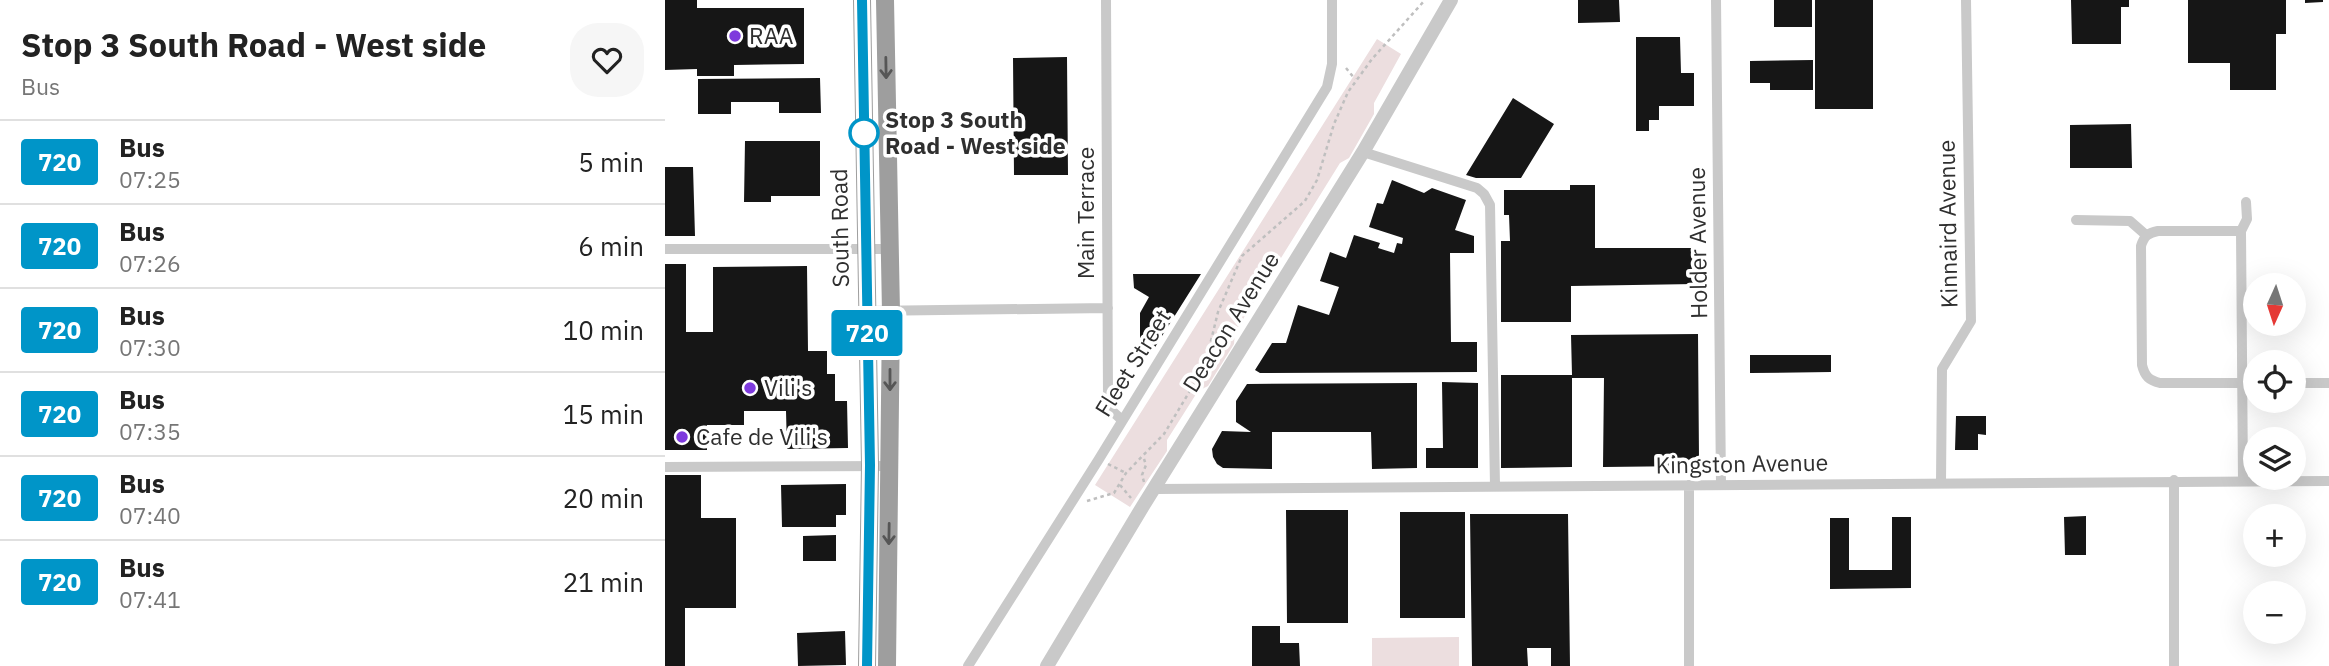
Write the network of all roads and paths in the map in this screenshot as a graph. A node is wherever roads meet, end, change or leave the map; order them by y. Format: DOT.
graph roads {
  1 [pos="862,0"];
  2 [pos="885,0"];
  3 [pos="1106,0"];
  4 [pos="1332,0"];
  5 [pos="1425,0"];
  6 [pos="1451,0"];
  7 [pos="1716,0"];
  8 [pos="1966,0"];
  9 [pos="1346,68"];
  10 [pos="1356,80"];
  11 [pos="1363,152"];
  12 [pos="2246,202"];
  13 [pos="2076,220"];
  14 [pos="2241,231"];
  15 [pos="2146,235"];
  16 [pos="665,249"];
  17 [pos="865,249"];
  18 [pos="890,249"];
  19 [pos="1108,308"];
  20 [pos="866,312"];
  21 [pos="891,312"];
  22 [pos="2242,383"];
  23 [pos="2306,383"];
  24 [pos="2329,383"];
  25 [pos="1122,420"];
  26 [pos="1099,459"];
  27 [pos="870,465"];
  28 [pos="890,466"];
  29 [pos="665,467"];
  30 [pos="1126,473"];
  31 [pos="2174,480"];
  32 [pos="2243,481"];
  33 [pos="2306,481"];
  34 [pos="2329,481"];
  35 [pos="1941,482"];
  36 [pos="1120,485"];
  37 [pos="1689,485"];
  38 [pos="1721,485"];
  39 [pos="1495,486"];
  40 [pos="1156,489"];
  41 [pos="1143,506"];
  42 [pos="1081,507"];
  43 [pos="867,666"];
  44 [pos="887,666"];
  45 [pos="968,666"];
  46 [pos="1047,666"];
  47 [pos="1689,666"];
  48 [pos="2174,666"];
  1 -- 17 [label="highway, South Road"];
  2 -- 18 [label="highway, one-way"];
  3 -- 19 [label="street, Main Terrace"];
  4 -- 25 [label="street, Fleet Street"];
  5 -- 10 [label="path"];
  6 -- 11 [label="street, Deacon Avenue"];
  7 -- 38 [label="street, Holder Avenue"];
  8 -- 35 [label="street, Kinnaird Avenue"];
  9 -- 10 [label="path"];
  10 -- 30 [label="path"];
  11 -- 39 [label="street"];
  11 -- 40 [label="street, Deacon Avenue"];
  12 -- 14 [label="street"];
  13 -- 15 [label="street"];
  14 -- 15 [label="street"];
  14 -- 22 [label="street"];
  15 -- 22 [label="street"];
  16 -- 17 [label="street"];
  17 -- 18 [label="street"];
  17 -- 20 [label="highway, South Road"];
  18 -- 21 [label="highway"];
  19 -- 21 [label="street"];
  19 -- 25 [label="street, Main Terrace"];
  20 -- 21 [label="street"];
  20 -- 27 [label="highway, South Road"];
  21 -- 28 [label="highway, one-way"];
  22 -- 32 [label="street"];
  23 -- 24 [label="street"];
  25 -- 26 [label="street, Fleet Street"];
  26 -- 30 [label="path"];
  26 -- 45 [label="street, Fleet Street"];
  27 -- 28 [label="street"];
  27 -- 29 [label="street"];
  27 -- 43 [label="highway, South Road"];
  28 -- 44 [label="highway, one-way"];
  30 -- 36 [label="path"];
  31 -- 32 [label="street, Kingston Avenue"];
  31 -- 35 [label="street, Kingston Avenue"];
  31 -- 48 [label="street"];
  33 -- 34 [label="street, Kingston Avenue"];
  35 -- 38 [label="street, Kingston Avenue"];
  36 -- 41 [label="path"];
  36 -- 42 [label="path"];
  37 -- 38 [label="street, Kingston Avenue"];
  37 -- 39 [label="street, Kingston Avenue"];
  37 -- 47 [label="street"];
  39 -- 40 [label="street, Kingston Avenue"];
  40 -- 41 [label="street, Deacon Avenue"];
  41 -- 46 [label="street, Deacon Avenue"];
}
